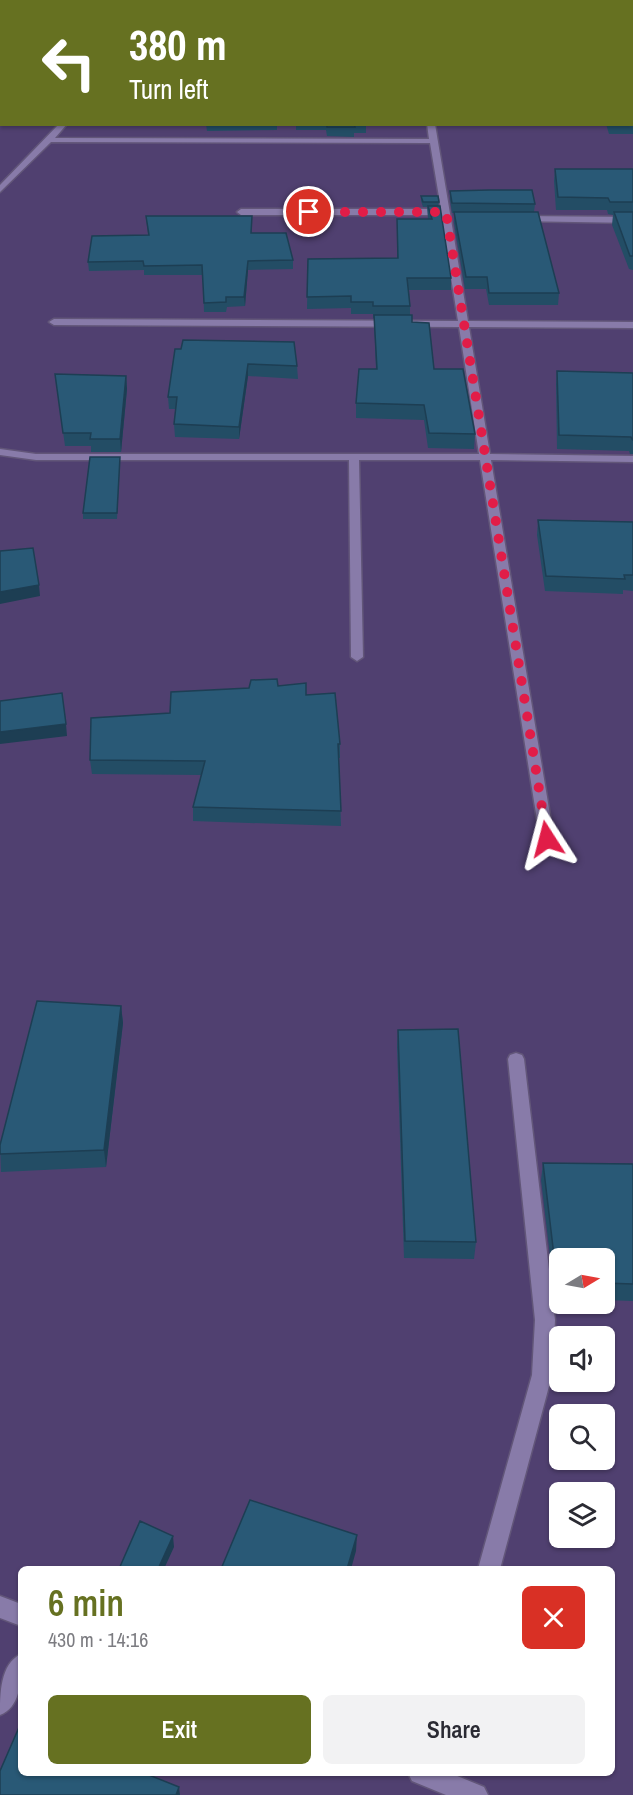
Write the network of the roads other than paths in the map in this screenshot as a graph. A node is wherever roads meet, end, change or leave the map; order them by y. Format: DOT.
graph roads {
  1 [pos="62,126"];
  2 [pos="431,126"];
  3 [pos="48,140"];
  4 [pos="434,141"];
  5 [pos="0,190"];
  6 [pos="241,212"];
  7 [pos="446,215"];
  8 [pos="458,219"];
  9 [pos="505,219"];
  10 [pos="633,220"];
  11 [pos="54,322"];
  12 [pos="464,323"];
  13 [pos="633,325"];
  14 [pos="0,452"];
  15 [pos="354,457"];
  16 [pos="486,457"];
  17 [pos="633,459"];
  18 [pos="357,657"];
  19 [pos="547,839"];
  20 [pos="516,1059"];
  21 [pos="490,1566"];
  22 [pos="0,1607"];
  23 [pos="18,1614"];
  24 [pos="18,1671"];
  25 [pos="0,1704"];
  26 [pos="431,1776"];
  27 [pos="476,1795"];
  1 -- 3 [label="street"];
  2 -- 4 [label="street"];
  3 -- 4 [label="street"];
  3 -- 5 [label="street"];
  4 -- 7 [label="street"];
  6 -- 7 [label="street"];
  7 -- 8 [label="street"];
  7 -- 12 [label="street"];
  9 -- 10 [label="street"];
  11 -- 12 [label="street"];
  12 -- 13 [label="street"];
  12 -- 16 [label="street"];
  14 -- 15 [label="street"];
  15 -- 16 [label="street"];
  15 -- 18 [label="street"];
  16 -- 17 [label="street"];
  16 -- 19 [label="street"];
  20 -- 21 [label="street"];
  22 -- 23 [label="street"];
  24 -- 25 [label="street"];
  26 -- 27 [label="street"];
}
